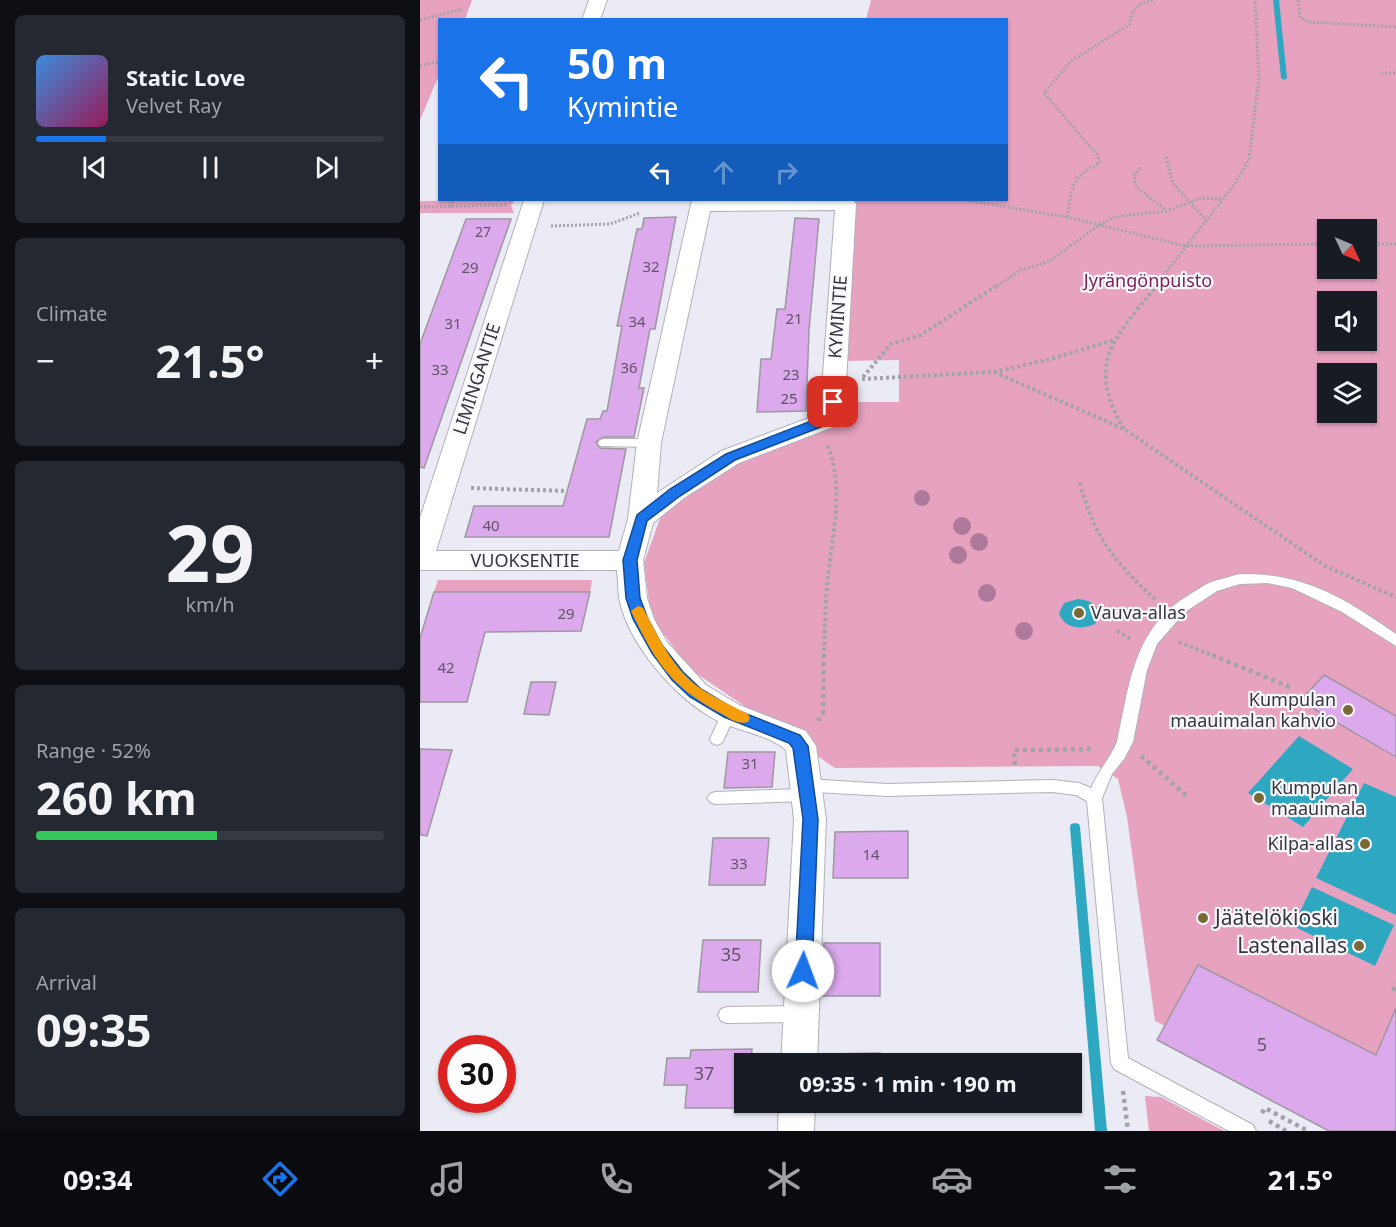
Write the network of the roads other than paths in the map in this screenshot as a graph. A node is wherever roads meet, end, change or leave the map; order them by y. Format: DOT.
graph roads {
  1 [pos="598,0"];
  2 [pos="592,18"];
  3 [pos="533,202"];
  4 [pos="701,202"];
  5 [pos="604,443"];
  6 [pos="649,443"];
  7 [pos="641,519"];
  8 [pos="420,560"];
  9 [pos="630,560"];
  10 [pos="1396,641"];
  11 [pos="808,790"];
  12 [pos="716,798"];
  13 [pos="1094,798"];
  14 [pos="801,1014"];
  15 [pos="727,1015"];
  16 [pos="799,1053"];
  17 [pos="797,1113"];
  18 [pos="796,1131"];
  19 [pos="1247,1131"];
  1 -- 2 [label="street"];
  3 -- 8 [label="street, LIMINGANTIE"];
  4 -- 6 [label="street"];
  4 -- 7 [label="street, KYMINTIE"];
  5 -- 6 [label="lane"];
  6 -- 7 [label="street"];
  7 -- 9 [label="street"];
  8 -- 9 [label="street, VUOKSENTIE"];
  9 -- 11 [label="street"];
  10 -- 13 [label="lane"];
  11 -- 12 [label="lane"];
  11 -- 13 [label="lane"];
  11 -- 14 [label="street"];
  13 -- 19 [label="lane"];
  14 -- 15 [label="lane"];
  14 -- 16 [label="street"];
  17 -- 18 [label="street"];
}
